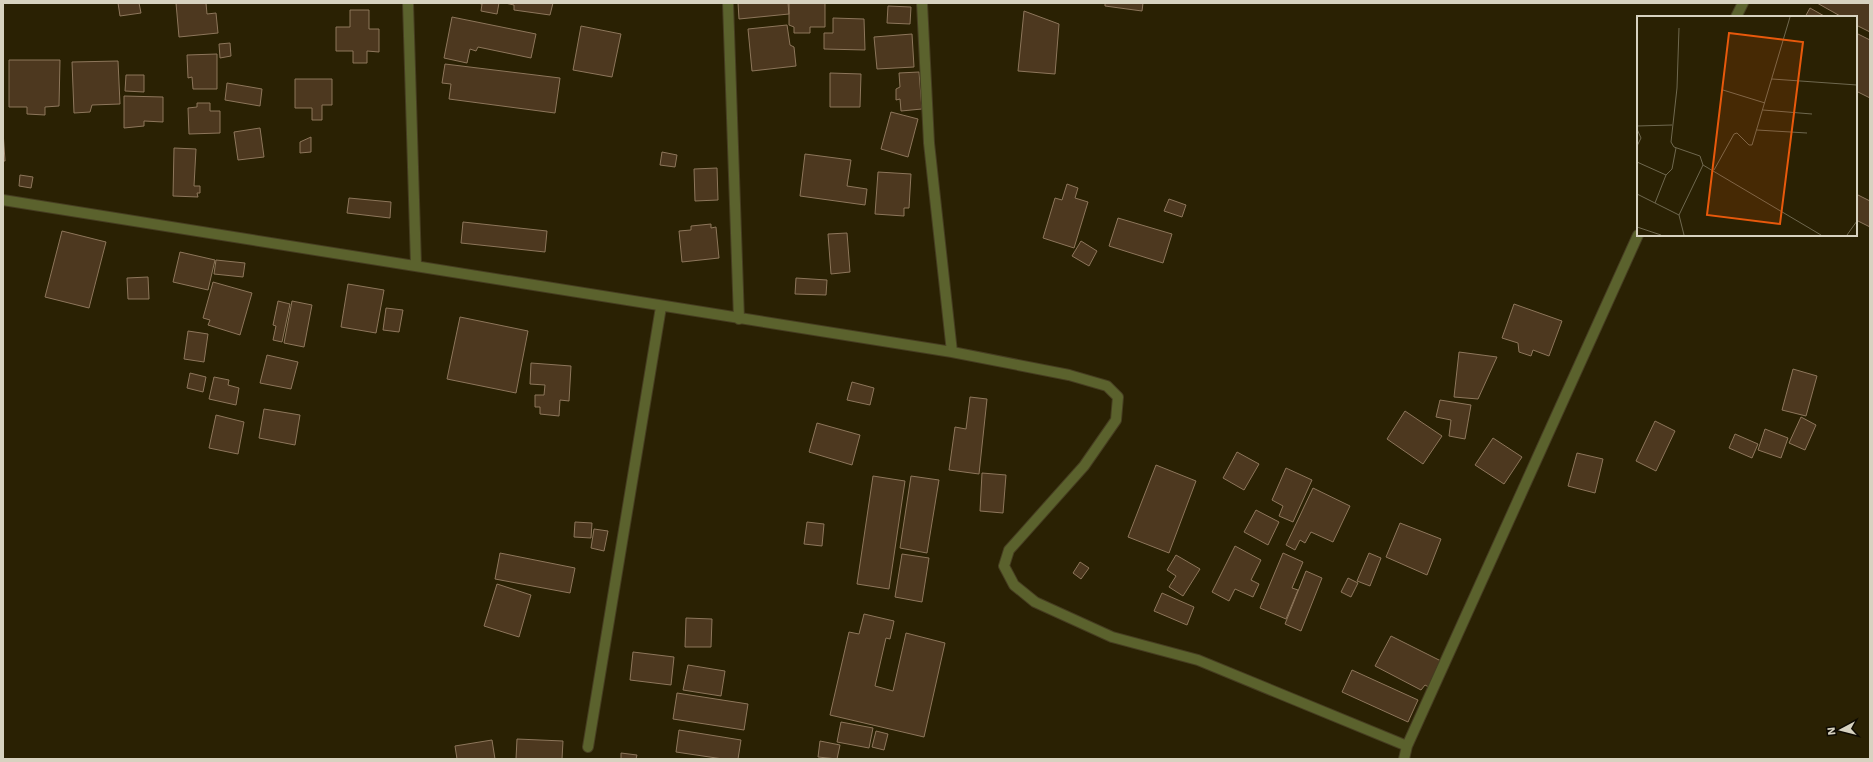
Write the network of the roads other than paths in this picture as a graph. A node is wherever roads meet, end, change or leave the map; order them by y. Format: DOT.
graph roads {
  1 [pos="408,3"];
  2 [pos="728,3"];
  3 [pos="922,3"];
  4 [pos="1743,3"];
  5 [pos="1736,16"];
  6 [pos="3,200"];
  7 [pos="1638,236"];
  8 [pos="416,265"];
  9 [pos="660,307"];
  10 [pos="739,319"];
  11 [pos="952,352"];
  12 [pos="1407,746"];
  13 [pos="588,748"];
  14 [pos="1404,759"];
  1 -- 8 [label="street"];
  2 -- 10 [label="street"];
  3 -- 11 [label="street"];
  4 -- 5 [label="street"];
  6 -- 8 [label="street"];
  7 -- 12 [label="street"];
  8 -- 9 [label="street"];
  9 -- 10 [label="street"];
  9 -- 13 [label="street"];
  10 -- 11 [label="street"];
  11 -- 12 [label="street"];
  12 -- 14 [label="street"];
}
